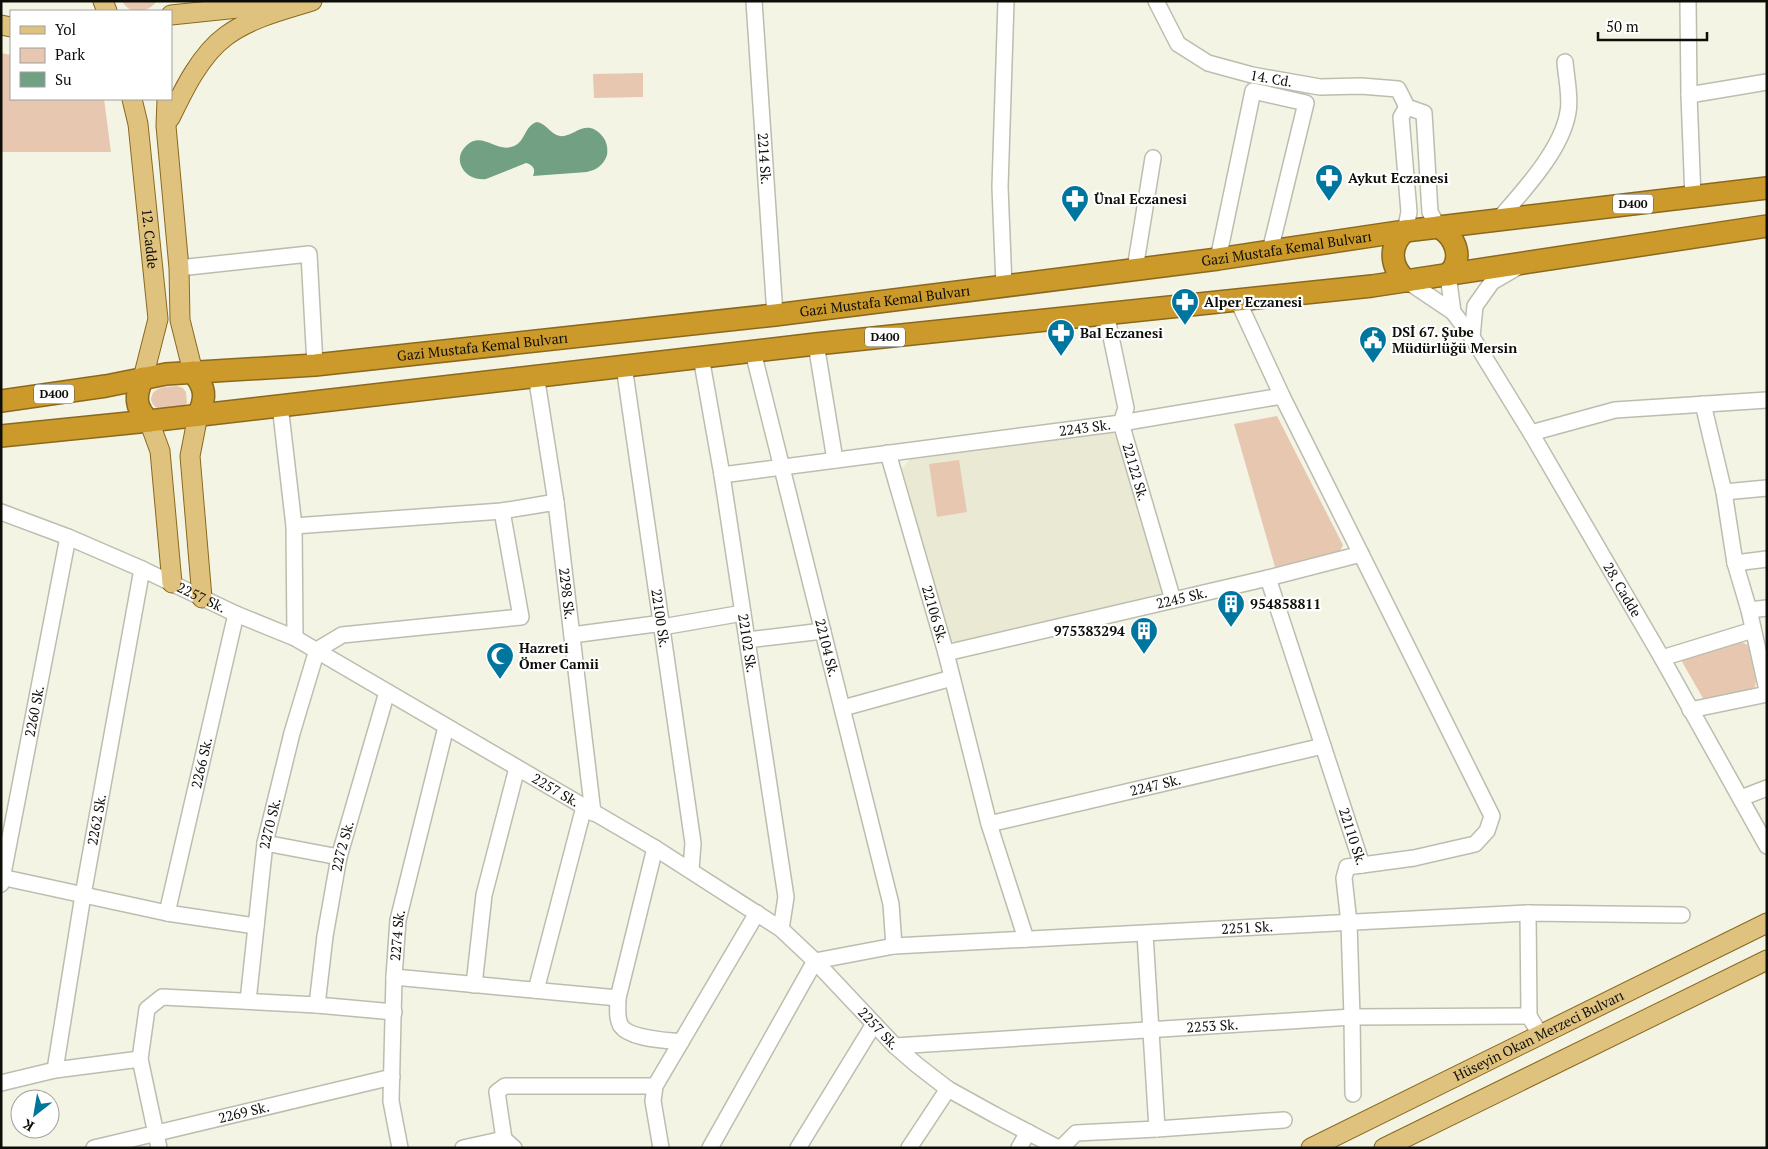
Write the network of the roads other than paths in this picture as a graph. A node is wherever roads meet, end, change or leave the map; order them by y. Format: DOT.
graph roads {
  1 [pos="178,1"];
  2 [pos="302,1"];
  3 [pos="312,1"];
  4 [pos="754,1"];
  5 [pos="1006,1"];
  6 [pos="1156,1"];
  7 [pos="1688,1"];
  8 [pos="172,13"];
  9 [pos="172,15"];
  10 [pos="1564,62"];
  11 [pos="1767,82"];
  12 [pos="1689,95"];
  13 [pos="127,100"];
  14 [pos="132,100"];
  15 [pos="167,100"];
  16 [pos="1407,107"];
  17 [pos="138,124"];
  18 [pos="166,126"];
  19 [pos="1154,158"];
  20 [pos="1767,188"];
  21 [pos="1693,198"];
  22 [pos="1498,220"];
  23 [pos="1767,226"];
  24 [pos="1438,227"];
  25 [pos="1404,231"];
  26 [pos="1270,251"];
  27 [pos="1218,259"];
  28 [pos="1526,263"];
  29 [pos="179,268"];
  30 [pos="1135,269"];
  31 [pos="1448,275"];
  32 [pos="1407,281"];
  33 [pos="1004,286"];
  34 [pos="1238,301"];
  35 [pos="1453,312"];
  36 [pos="1106,313"];
  37 [pos="774,315"];
  38 [pos="1472,337"];
  39 [pos="816,344"];
  40 [pos="753,352"];
  41 [pos="701,357"];
  42 [pos="315,365"];
  43 [pos="624,366"];
  44 [pos="193,372"];
  45 [pos="536,375"];
  46 [pos="143,378"];
  47 [pos="1282,396"];
  48 [pos="1,400"];
  49 [pos="1767,400"];
  50 [pos="1703,404"];
  51 [pos="280,405"];
  52 [pos="198,415"];
  53 [pos="148,421"];
  54 [pos="1120,423"];
  55 [pos="1531,433"];
  56 [pos="1,436"];
  57 [pos="888,452"];
  58 [pos="835,460"];
  59 [pos="782,467"];
  60 [pos="722,475"];
  61 [pos="1767,488"];
  62 [pos="1724,492"];
  63 [pos="556,502"];
  64 [pos="502,511"];
  65 [pos="1,512"];
  66 [pos="294,526"];
  67 [pos="68,537"];
  68 [pos="1361,554"];
  69 [pos="1767,559"];
  70 [pos="1735,563"];
  71 [pos="142,569"];
  72 [pos="1268,578"];
  73 [pos="172,584"];
  74 [pos="202,598"];
  75 [pos="1173,600"];
  76 [pos="1767,608"];
  77 [pos="1749,610"];
  78 [pos="743,613"];
  79 [pos="236,614"];
  80 [pos="662,627"];
  81 [pos="1753,630"];
  82 [pos="823,631"];
  83 [pos="572,635"];
  84 [pos="295,638"];
  85 [pos="747,640"];
  86 [pos="317,650"];
  87 [pos="946,653"];
  88 [pos="1662,658"];
  89 [pos="952,678"];
  90 [pos="1767,690"];
  91 [pos="387,692"];
  92 [pos="1767,694"];
  93 [pos="842,708"];
  94 [pos="1690,710"];
  95 [pos="446,727"];
  96 [pos="1324,746"];
  97 [pos="516,768"];
  98 [pos="1767,788"];
  99 [pos="1741,798"];
  100 [pos="588,810"];
  101 [pos="989,824"];
  102 [pos="265,843"];
  103 [pos="1767,846"];
  104 [pos="655,848"];
  105 [pos="339,857"];
  106 [pos="1362,865"];
  107 [pos="691,869"];
  108 [pos="2,880"];
  109 [pos="83,895"];
  110 [pos="167,912"];
  111 [pos="757,913"];
  112 [pos="1528,913"];
  113 [pos="1682,915"];
  114 [pos="1348,923"];
  115 [pos="1767,923"];
  116 [pos="256,926"];
  117 [pos="781,929"];
  118 [pos="1145,934"];
  119 [pos="1026,939"];
  120 [pos="894,946"];
  121 [pos="1767,960"];
  122 [pos="815,961"];
  123 [pos="394,977"];
  124 [pos="474,985"];
  125 [pos="536,990"];
  126 [pos="618,998"];
  127 [pos="248,1001"];
  128 [pos="317,1005"];
  129 [pos="394,1012"];
  130 [pos="1529,1016"];
  131 [pos="1352,1017"];
  132 [pos="874,1024"];
  133 [pos="1152,1030"];
  134 [pos="1540,1034"];
  135 [pos="681,1042"];
  136 [pos="895,1046"];
  137 [pos="140,1059"];
  138 [pos="55,1070"];
  139 [pos="392,1076"];
  140 [pos="1,1083"];
  141 [pos="654,1086"];
  142 [pos="948,1089"];
  143 [pos="1352,1094"];
  144 [pos="1284,1120"];
  145 [pos="1157,1130"];
  146 [pos="1028,1132"];
  147 [pos="158,1141"];
  148 [pos="509,1143"];
  149 [pos="94,1148"];
  150 [pos="400,1148"];
  151 [pos="463,1148"];
  152 [pos="661,1148"];
  153 [pos="710,1148"];
  154 [pos="798,1148"];
  155 [pos="909,1148"];
  156 [pos="1019,1148"];
  157 [pos="1060,1148"];
  158 [pos="1311,1148"];
  159 [pos="1384,1148"];
  1 -- 8 [label="main road"];
  2 -- 9 [label="main road"];
  3 -- 18 [label="main road"];
  4 -- 37 [label="street, 2214 Sk."];
  5 -- 33 [label="street"];
  6 -- 16 [label="street, 14. Cd."];
  7 -- 12 [label="street"];
  10 -- 22 [label="street"];
  11 -- 12 [label="street"];
  12 -- 21 [label="street"];
  13 -- 17 [label="main road"];
  14 -- 17 [label="main road, 12. Cadde"];
  15 -- 18 [label="main road, 12. Cadde"];
  16 -- 24 [label="street, 14. Cd."];
  16 -- 25 [label="street"];
  17 -- 46 [label="main road, 12. Cadde"];
  18 -- 29 [label="main road, 12. Cadde"];
  19 -- 30 [label="street"];
  20 -- 21 [label="highway, Gazi Mustafa Kemal Bulvarı / D400"];
  21 -- 22 [label="highway, Gazi Mustafa Kemal Bulvarı / D400"];
  22 -- 24 [label="highway, Gazi Mustafa Kemal Bulvarı / D400"];
  23 -- 28 [label="highway, D400"];
  24 -- 25 [label="highway, Gazi Mustafa Kemal Bulvarı / D400"];
  24 -- 31 [label="highway"];
  25 -- 26 [label="highway, Gazi Mustafa Kemal Bulvarı / D400"];
  25 -- 32 [label="highway"];
  26 -- 27 [label="highway, Gazi Mustafa Kemal Bulvarı / D400"];
  26 -- 27 [label="street"];
  27 -- 30 [label="highway, Gazi Mustafa Kemal Bulvarı / D400"];
  28 -- 31 [label="highway, D400"];
  28 -- 38 [label="street"];
  29 -- 42 [label="street"];
  29 -- 44 [label="main road, 12. Cadde"];
  30 -- 33 [label="highway, Gazi Mustafa Kemal Bulvarı / D400"];
  31 -- 32 [label="highway, D400"];
  31 -- 35 [label="street, 28. Cadde"];
  32 -- 34 [label="highway, D400"];
  32 -- 35 [label="street, 28. Cadde"];
  33 -- 37 [label="highway, Gazi Mustafa Kemal Bulvarı / D400"];
  34 -- 36 [label="highway, D400"];
  34 -- 47 [label="street"];
  35 -- 38 [label="street, 28. Cadde"];
  36 -- 39 [label="highway, D400"];
  36 -- 54 [label="street, 22122 Sk."];
  37 -- 42 [label="highway, Gazi Mustafa Kemal Bulvarı / D400"];
  38 -- 55 [label="street, 28. Cadde"];
  39 -- 40 [label="highway, D400"];
  39 -- 58 [label="street"];
  40 -- 41 [label="highway, D400"];
  40 -- 59 [label="street, 22104 Sk."];
  41 -- 43 [label="highway, D400"];
  41 -- 60 [label="street, 22102 Sk."];
  42 -- 44 [label="highway, Gazi Mustafa Kemal Bulvarı / D400"];
  43 -- 45 [label="highway, D400"];
  43 -- 80 [label="street, 22100 Sk."];
  44 -- 46 [label="highway, Gazi Mustafa Kemal Bulvarı / D400"];
  44 -- 52 [label="highway"];
  45 -- 51 [label="highway, D400"];
  45 -- 63 [label="street, 2298 Sk."];
  46 -- 48 [label="highway, Gazi Mustafa Kemal Bulvarı / D400"];
  46 -- 53 [label="highway"];
  47 -- 54 [label="street, 2243 Sk."];
  47 -- 68 [label="street"];
  49 -- 50 [label="street"];
  50 -- 55 [label="street"];
  50 -- 62 [label="street"];
  51 -- 52 [label="highway, D400"];
  51 -- 66 [label="street"];
  52 -- 53 [label="highway, D400"];
  52 -- 74 [label="main road"];
  53 -- 56 [label="highway, D400"];
  53 -- 73 [label="main road"];
  54 -- 57 [label="street, 2243 Sk."];
  54 -- 75 [label="street, 22122 Sk."];
  55 -- 88 [label="street, 28. Cadde"];
  57 -- 58 [label="street"];
  57 -- 87 [label="street, 22106 Sk."];
  58 -- 59 [label="street"];
  59 -- 60 [label="street"];
  59 -- 82 [label="street, 22104 Sk."];
  60 -- 78 [label="street, 22102 Sk."];
  61 -- 62 [label="street"];
  62 -- 70 [label="street"];
  63 -- 64 [label="street"];
  63 -- 83 [label="street, 2298 Sk."];
  64 -- 66 [label="street"];
  64 -- 86 [label="street"];
  65 -- 67 [label="street, 2257 Sk."];
  66 -- 84 [label="street"];
  67 -- 71 [label="street, 2257 Sk."];
  67 -- 108 [label="street, 2260 Sk."];
  68 -- 72 [label="street, 2245 Sk."];
  68 -- 106 [label="street"];
  69 -- 70 [label="street"];
  70 -- 77 [label="street"];
  71 -- 73 [label="street, 2257 Sk."];
  71 -- 109 [label="street, 2262 Sk."];
  72 -- 75 [label="street, 2245 Sk."];
  72 -- 96 [label="street, 22110 Sk."];
  73 -- 74 [label="street, 2257 Sk."];
  74 -- 79 [label="street, 2257 Sk."];
  75 -- 87 [label="street, 2245 Sk."];
  76 -- 77 [label="street"];
  77 -- 81 [label="street"];
  78 -- 80 [label="street"];
  78 -- 85 [label="street, 22102 Sk."];
  79 -- 84 [label="street, 2257 Sk."];
  79 -- 110 [label="street, 2266 Sk."];
  80 -- 83 [label="street"];
  80 -- 107 [label="street, 22100 Sk."];
  81 -- 88 [label="street"];
  81 -- 90 [label="street"];
  82 -- 85 [label="street"];
  82 -- 93 [label="street, 22104 Sk."];
  83 -- 100 [label="street, 2298 Sk."];
  84 -- 86 [label="street, 2257 Sk."];
  85 -- 117 [label="street, 22102 Sk."];
  86 -- 91 [label="street, 2257 Sk."];
  86 -- 102 [label="street, 2270 Sk."];
  87 -- 89 [label="street, 22106 Sk."];
  88 -- 94 [label="street, 28. Cadde"];
  89 -- 93 [label="street"];
  89 -- 101 [label="street, 22106 Sk."];
  91 -- 95 [label="street, 2257 Sk."];
  91 -- 105 [label="street, 2272 Sk."];
  92 -- 94 [label="street"];
  93 -- 120 [label="street, 22104 Sk."];
  94 -- 99 [label="street, 28. Cadde"];
  95 -- 97 [label="street, 2257 Sk."];
  95 -- 123 [label="street, 2274 Sk."];
  96 -- 101 [label="street, 2247 Sk."];
  96 -- 106 [label="street, 22110 Sk."];
  97 -- 100 [label="street, 2257 Sk."];
  97 -- 124 [label="street"];
  98 -- 99 [label="street"];
  99 -- 103 [label="street, 28. Cadde"];
  100 -- 104 [label="street, 2257 Sk."];
  100 -- 125 [label="street"];
  101 -- 119 [label="street, 22106 Sk."];
  102 -- 105 [label="street"];
  102 -- 116 [label="street, 2270 Sk."];
  104 -- 107 [label="street, 2257 Sk."];
  104 -- 126 [label="street"];
  105 -- 128 [label="street, 2272 Sk."];
  106 -- 114 [label="street, 22110 Sk."];
  107 -- 111 [label="street, 2257 Sk."];
  108 -- 109 [label="street"];
  109 -- 110 [label="street"];
  109 -- 138 [label="street, 2262 Sk."];
  110 -- 116 [label="street"];
  111 -- 117 [label="street, 2257 Sk."];
  111 -- 135 [label="street"];
  112 -- 113 [label="street, 2251 Sk."];
  112 -- 114 [label="street, 2251 Sk."];
  112 -- 130 [label="street"];
  114 -- 118 [label="street, 2251 Sk."];
  114 -- 131 [label="street, 22110 Sk."];
  115 -- 134 [label="main road, Hüseyin Okan Merzeci Bulvarı"];
  116 -- 127 [label="street, 2270 Sk."];
  117 -- 122 [label="street, 2257 Sk."];
  118 -- 119 [label="street, 2251 Sk."];
  118 -- 133 [label="street"];
  119 -- 120 [label="street, 2251 Sk."];
  120 -- 122 [label="street, 2251 Sk."];
  121 -- 159 [label="main road"];
  122 -- 132 [label="street, 2257 Sk."];
  122 -- 153 [label="street"];
  123 -- 124 [label="street"];
  123 -- 129 [label="street, 2274 Sk."];
  124 -- 125 [label="street"];
  125 -- 126 [label="street"];
  126 -- 135 [label="street"];
  127 -- 128 [label="street"];
  127 -- 137 [label="street"];
  128 -- 129 [label="street"];
  129 -- 139 [label="street, 2274 Sk."];
  130 -- 131 [label="street, 2253 Sk."];
  130 -- 134 [label="street"];
  131 -- 133 [label="street, 2253 Sk."];
  131 -- 143 [label="street, 22110 Sk."];
  132 -- 136 [label="street, 2257 Sk."];
  132 -- 154 [label="street"];
  133 -- 136 [label="street, 2253 Sk."];
  133 -- 145 [label="street"];
  134 -- 158 [label="main road, Hüseyin Okan Merzeci Bulvarı"];
  135 -- 141 [label="street"];
  136 -- 142 [label="street, 2257 Sk."];
  137 -- 138 [label="street"];
  137 -- 147 [label="street"];
  138 -- 140 [label="street"];
  139 -- 147 [label="street, 2269 Sk."];
  139 -- 150 [label="street, 2274 Sk."];
  141 -- 148 [label="street"];
  141 -- 152 [label="street"];
  142 -- 146 [label="street, 2257 Sk."];
  142 -- 155 [label="street"];
  144 -- 145 [label="street"];
  145 -- 157 [label="street"];
  146 -- 156 [label="street"];
  146 -- 157 [label="street, 2257 Sk."];
  147 -- 149 [label="street, 2269 Sk."];
  148 -- 151 [label="street"];
}
